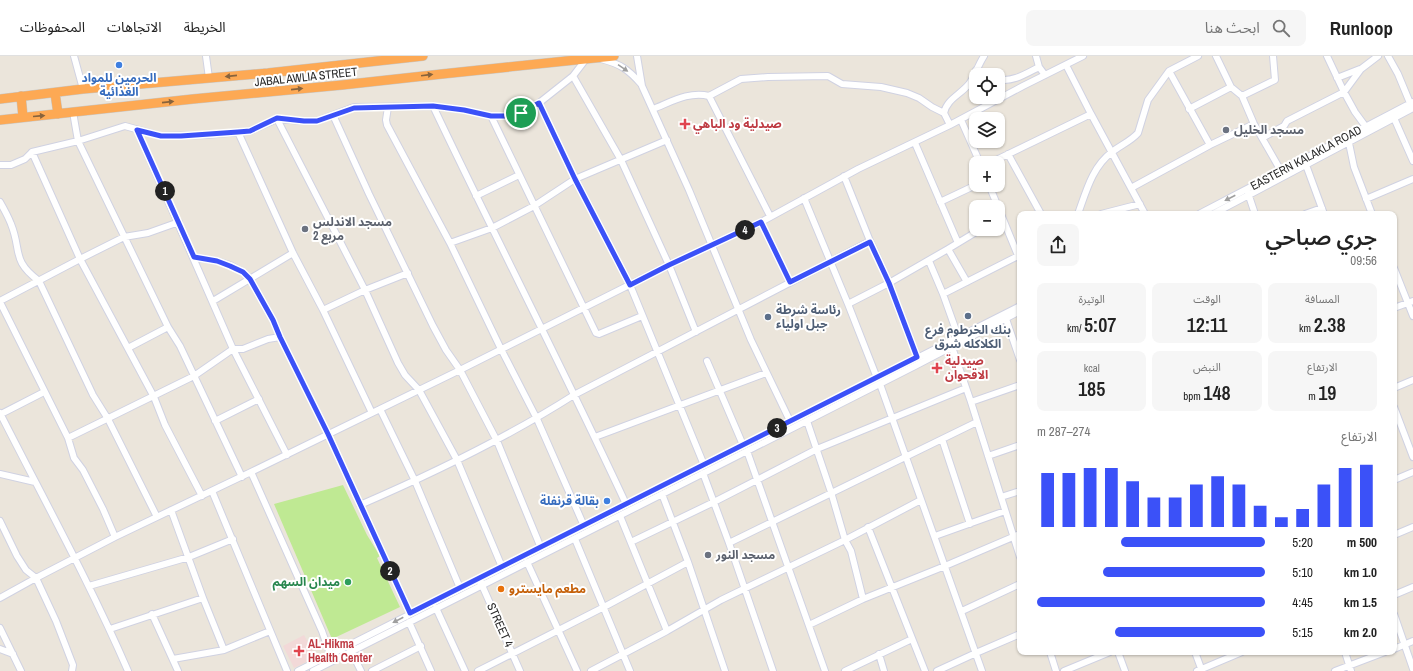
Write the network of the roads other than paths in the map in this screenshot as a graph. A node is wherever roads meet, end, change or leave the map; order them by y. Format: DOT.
graph roads {
  1 [pos="74,56"];
  2 [pos="206,56"];
  3 [pos="423,56"];
  4 [pos="614,56"];
  5 [pos="637,56"];
  6 [pos="984,56"];
  7 [pos="1036,56"];
  8 [pos="1083,56"];
  9 [pos="1198,56"];
  10 [pos="1216,56"];
  11 [pos="1273,56"];
  12 [pos="1326,56"];
  13 [pos="1378,56"];
  14 [pos="1388,56"];
  15 [pos="403,57"];
  16 [pos="599,58"];
  17 [pos="586,59"];
  18 [pos="1066,65"];
  19 [pos="1039,67"];
  20 [pos="977,68"];
  21 [pos="1361,69"];
  22 [pos="1168,71"];
  23 [pos="1045,75"];
  24 [pos="573,76"];
  25 [pos="209,78"];
  26 [pos="1337,78"];
  27 [pos="1005,81"];
  28 [pos="969,84"];
  29 [pos="642,86"];
  30 [pos="1231,87"];
  31 [pos="83,89"];
  32 [pos="1344,92"];
  33 [pos="55,93"];
  34 [pos="21,96"];
  35 [pos="709,96"];
  36 [pos="1242,96"];
  37 [pos="0,98"];
  38 [pos="539,103"];
  39 [pos="1412,104"];
  40 [pos="433,106"];
  41 [pos="388,107"];
  42 [pos="1189,108"];
  43 [pos="653,109"];
  44 [pos="73,112"];
  45 [pos="944,113"];
  46 [pos="58,114"];
  47 [pos="1091,114"];
  48 [pos="333,115"];
  49 [pos="491,116"];
  50 [pos="23,117"];
  51 [pos="277,118"];
  52 [pos="1394,118"];
  53 [pos="0,120"];
  54 [pos="961,120"];
  55 [pos="1254,124"];
  56 [pos="950,125"];
  57 [pos="1366,127"];
  58 [pos="137,130"];
  59 [pos="238,132"];
  60 [pos="1262,138"];
  61 [pos="667,140"];
  62 [pos="78,141"];
  63 [pos="915,142"];
  64 [pos="1349,143"];
  65 [pos="1210,145"];
  66 [pos="32,152"];
  67 [pos="1112,152"];
  68 [pos="1008,154"];
  69 [pos="977,156"];
  70 [pos="1004,156"];
  71 [pos="621,160"];
  72 [pos="1413,161"];
  73 [pos="0,165"];
  74 [pos="1306,165"];
  75 [pos="1281,172"];
  76 [pos="519,175"];
  77 [pos="844,176"];
  78 [pos="575,179"];
  79 [pos="1413,179"];
  80 [pos="969,188"];
  81 [pos="1131,188"];
  82 [pos="1248,192"];
  83 [pos="476,196"];
  84 [pos="804,198"];
  85 [pos="1366,199"];
  86 [pos="0,202"];
  87 [pos="940,202"];
  88 [pos="1140,204"];
  89 [pos="534,206"];
  90 [pos="1039,211"];
  91 [pos="1079,211"];
  92 [pos="1112,211"];
  93 [pos="1144,211"];
  94 [pos="1206,211"];
  95 [pos="1218,211"];
  96 [pos="1254,211"];
  97 [pos="1323,211"];
  98 [pos="1371,211"];
  99 [pos="770,216"];
  100 [pos="179,222"];
  101 [pos="761,222"];
  102 [pos="1005,227"];
  103 [pos="492,228"];
  104 [pos="970,236"];
  105 [pos="124,237"];
  106 [pos="870,242"];
  107 [pos="450,243"];
  108 [pos="958,243"];
  109 [pos="713,245"];
  110 [pos="948,249"];
  111 [pos="1017,250"];
  112 [pos="293,253"];
  113 [pos="1017,255"];
  114 [pos="194,257"];
  115 [pos="80,259"];
  116 [pos="929,261"];
  117 [pos="831,262"];
  118 [pos="669,265"];
  119 [pos="408,273"];
  120 [pos="1397,274"];
  121 [pos="250,279"];
  122 [pos="39,281"];
  123 [pos="790,282"];
  124 [pos="967,282"];
  125 [pos="889,283"];
  126 [pos="630,285"];
  127 [pos="365,290"];
  128 [pos="943,294"];
  129 [pos="213,301"];
  130 [pos="0,302"];
  131 [pos="1411,302"];
  132 [pos="848,304"];
  133 [pos="584,307"];
  134 [pos="1017,307"];
  135 [pos="1397,307"];
  136 [pos="323,310"];
  137 [pos="739,310"];
  138 [pos="1017,313"];
  139 [pos="642,316"];
  140 [pos="1413,316"];
  141 [pos="1006,319"];
  142 [pos="168,327"];
  143 [pos="542,328"];
  144 [pos="696,332"];
  145 [pos="958,336"];
  146 [pos="280,337"];
  147 [pos="952,347"];
  148 [pos="128,348"];
  149 [pos="501,349"];
  150 [pos="234,350"];
  151 [pos="1017,351"];
  152 [pos="657,353"];
  153 [pos="917,357"];
  154 [pos="707,361"];
  155 [pos="460,370"];
  156 [pos="766,373"];
  157 [pos="194,376"];
  158 [pos="1413,380"];
  159 [pos="879,381"];
  160 [pos="1017,386"];
  161 [pos="1397,387"];
  162 [pos="966,388"];
  163 [pos="419,390"];
  164 [pos="720,390"];
  165 [pos="44,392"];
  166 [pos="574,395"];
  167 [pos="154,397"];
  168 [pos="259,399"];
  169 [pos="971,402"];
  170 [pos="678,405"];
  171 [pos="380,409"];
  172 [pos="372,413"];
  173 [pos="0,414"];
  174 [pos="1397,415"];
  175 [pos="892,417"];
  176 [pos="108,419"];
  177 [pos="537,419"];
  178 [pos="807,420"];
  179 [pos="215,421"];
  180 [pos="790,421"];
  181 [pos="977,422"];
  182 [pos="1401,426"];
  183 [pos="1397,428"];
  184 [pos="328,434"];
  185 [pos="595,437"];
  186 [pos="68,438"];
  187 [pos="942,439"];
  188 [pos="497,441"];
  189 [pos="743,445"];
  190 [pos="1017,446"];
  191 [pos="817,449"];
  192 [pos="747,451"];
  193 [pos="287,455"];
  194 [pos="988,456"];
  195 [pos="905,457"];
  196 [pos="1413,457"];
  197 [pos="456,460"];
  198 [pos="704,465"];
  199 [pos="251,472"];
  200 [pos="1413,472"];
  201 [pos="703,473"];
  202 [pos="0,474"];
  203 [pos="242,477"];
  204 [pos="1397,479"];
  205 [pos="757,480"];
  206 [pos="415,481"];
  207 [pos="35,482"];
  208 [pos="212,491"];
  209 [pos="831,492"];
  210 [pos="1017,492"];
  211 [pos="662,494"];
  212 [pos="202,496"];
  213 [pos="1001,497"];
  214 [pos="921,500"];
  215 [pos="714,502"];
  216 [pos="626,504"];
  217 [pos="360,505"];
  218 [pos="171,510"];
  219 [pos="1005,510"];
  220 [pos="620,516"];
  221 [pos="157,517"];
  222 [pos="0,521"];
  223 [pos="672,522"];
  224 [pos="772,522"];
  225 [pos="970,524"];
  226 [pos="584,526"];
  227 [pos="868,527"];
  228 [pos="1413,527"];
  229 [pos="1397,534"];
  230 [pos="1017,535"];
  231 [pos="935,536"];
  232 [pos="1013,536"];
  233 [pos="115,537"];
  234 [pos="233,539"];
  235 [pos="575,539"];
  236 [pos="845,540"];
  237 [pos="631,542"];
  238 [pos="729,543"];
  239 [pos="541,548"];
  240 [pos="1017,548"];
  241 [pos="74,557"];
  242 [pos="189,557"];
  243 [pos="527,562"];
  244 [pos="688,562"];
  245 [pos="945,566"];
  246 [pos="502,567"];
  247 [pos="788,567"];
  248 [pos="36,578"];
  249 [pos="479,579"];
  250 [pos="648,584"];
  251 [pos="482,585"];
  252 [pos="1017,585"];
  253 [pos="89,586"];
  254 [pos="892,587"];
  255 [pos="1413,587"];
  256 [pos="460,588"];
  257 [pos="745,588"];
  258 [pos="1397,594"];
  259 [pos="0,598"];
  260 [pos="203,598"];
  261 [pos="863,599"];
  262 [pos="604,607"];
  263 [pos="436,608"];
  264 [pos="704,610"];
  265 [pos="962,611"];
  266 [pos="410,613"];
  267 [pos="152,614"];
  268 [pos="410,622"];
  269 [pos="1397,622"];
  270 [pos="809,625"];
  271 [pos="0,628"];
  272 [pos="110,628"];
  273 [pos="558,630"];
  274 [pos="270,631"];
  275 [pos="667,631"];
  276 [pos="1017,635"];
  277 [pos="912,639"];
  278 [pos="1413,641"];
  279 [pos="1405,644"];
  280 [pos="421,646"];
  281 [pos="1397,647"];
  282 [pos="0,649"];
  283 [pos="224,650"];
  284 [pos="351,651"];
  285 [pos="976,653"];
  286 [pos="13,654"];
  287 [pos="330,654"];
  288 [pos="512,654"];
  289 [pos="879,654"];
  290 [pos="623,655"];
  291 [pos="1051,655"];
  292 [pos="1103,655"];
  293 [pos="1119,655"];
  294 [pos="1196,655"];
  295 [pos="1235,655"];
  296 [pos="1346,655"];
  297 [pos="1378,655"];
  298 [pos="173,659"];
  299 [pos="325,664"];
  300 [pos="1350,668"];
  301 [pos="1413,669"];
  302 [pos="723,670"];
  303 [pos="1200,670"];
  304 [pos="21,671"];
  305 [pos="72,671"];
  306 [pos="128,671"];
  307 [pos="178,671"];
  308 [pos="287,671"];
  309 [pos="298,671"];
  310 [pos="313,671"];
  311 [pos="328,671"];
  312 [pos="361,671"];
  313 [pos="372,671"];
  314 [pos="431,671"];
  315 [pos="465,671"];
  316 [pos="478,671"];
  317 [pos="520,671"];
  318 [pos="577,671"];
  319 [pos="591,671"];
  320 [pos="630,671"];
  321 [pos="773,671"];
  322 [pos="825,671"];
  323 [pos="845,671"];
  324 [pos="884,671"];
  325 [pos="925,671"];
  326 [pos="937,671"];
  327 [pos="982,671"];
  328 [pos="1056,671"];
  329 [pos="1064,671"];
  330 [pos="1125,671"];
  331 [pos="1335,671"];
  1 -- 31 [label="street"];
  2 -- 25 [label="street"];
  3 -- 15 [label="highway, JABAL AWLIA STREET"];
  4 -- 16 [label="highway, JABAL AWLIA STREET"];
  5 -- 29 [label="street"];
  6 -- 20 [label="street"];
  7 -- 19 [label="street"];
  8 -- 18 [label="street"];
  9 -- 22 [label="street"];
  10 -- 30 [label="street"];
  11 -- 36 [label="street"];
  12 -- 26 [label="street"];
  13 -- 21 [label="street"];
  14 -- 39 [label="street"];
  15 -- 25 [label="highway, JABAL AWLIA STREET, one-way"];
  16 -- 17 [label="highway, JABAL AWLIA STREET"];
  16 -- 29 [label="street, one-way"];
  17 -- 24 [label="street"];
  44 -- 17 [label="highway, JABAL AWLIA STREET, one-way"];
  18 -- 23 [label="street"];
  18 -- 47 [label="street"];
  19 -- 23 [label="street"];
  19 -- 27 [label="street"];
  21 -- 26 [label="street"];
  21 -- 32 [label="street"];
  22 -- 42 [label="street"];
  22 -- 67 [label="street"];
  23 -- 54 [label="street"];
  24 -- 38 [label="street"];
  24 -- 71 [label="street"];
  25 -- 31 [label="highway, JABAL AWLIA STREET"];
  26 -- 32 [label="street"];
  28 -- 45 [label="street"];
  29 -- 43 [label="street"];
  30 -- 36 [label="street"];
  30 -- 42 [label="street"];
  31 -- 33 [label="highway, JABAL AWLIA STREET"];
  32 -- 57 [label="street"];
  32 -- 60 [label="street"];
  33 -- 34 [label="highway, JABAL AWLIA STREET"];
  33 -- 46 [label="highway"];
  34 -- 37 [label="highway, JABAL AWLIA STREET"];
  34 -- 50 [label="highway"];
  35 -- 43 [label="street"];
  35 -- 45 [label="street"];
  35 -- 99 [label="street"];
  36 -- 55 [label="street"];
  38 -- 49 [label="street"];
  38 -- 78 [label="street"];
  39 -- 52 [label="street, EASTERN KALAKLA ROAD"];
  39 -- 57 [label="street, EASTERN KALAKLA ROAD"];
  40 -- 41 [label="street"];
  40 -- 49 [label="street"];
  40 -- 83 [label="street"];
  41 -- 48 [label="street"];
  41 -- 107 [label="street"];
  42 -- 65 [label="street"];
  43 -- 61 [label="street"];
  44 -- 46 [label="highway, JABAL AWLIA STREET"];
  44 -- 62 [label="street"];
  45 -- 56 [label="street"];
  50 -- 46 [label="highway, JABAL AWLIA STREET, one-way"];
  47 -- 67 [label="street"];
  47 -- 68 [label="street"];
  48 -- 51 [label="street"];
  48 -- 119 [label="street"];
  49 -- 76 [label="street"];
  50 -- 53 [label="highway, JABAL AWLIA STREET"];
  51 -- 59 [label="street"];
  51 -- 127 [label="street"];
  52 -- 64 [label="street, EASTERN KALAKLA ROAD"];
  52 -- 72 [label="street"];
  54 -- 56 [label="street"];
  54 -- 69 [label="street"];
  55 -- 60 [label="street"];
  55 -- 65 [label="street"];
  56 -- 63 [label="street"];
  57 -- 75 [label="street, EASTERN KALAKLA ROAD"];
  58 -- 59 [label="street"];
  58 -- 62 [label="street"];
  58 -- 100 [label="street"];
  59 -- 112 [label="street"];
  60 -- 75 [label="street"];
  61 -- 71 [label="street"];
  61 -- 109 [label="street"];
  62 -- 66 [label="street"];
  62 -- 105 [label="street"];
  63 -- 77 [label="street"];
  63 -- 87 [label="street"];
  64 -- 74 [label="street, EASTERN KALAKLA ROAD"];
  64 -- 85 [label="street"];
  65 -- 81 [label="street"];
  66 -- 73 [label="street"];
  66 -- 115 [label="street"];
  67 -- 81 [label="street"];
  67 -- 91 [label="street"];
  68 -- 70 [label="street"];
  68 -- 90 [label="street"];
  71 -- 78 [label="street"];
  71 -- 118 [label="street"];
  74 -- 82 [label="street, EASTERN KALAKLA ROAD"];
  74 -- 97 [label="street"];
  75 -- 82 [label="street, EASTERN KALAKLA ROAD"];
  76 -- 83 [label="street"];
  76 -- 89 [label="street"];
  77 -- 84 [label="street"];
  77 -- 106 [label="street"];
  78 -- 89 [label="street"];
  78 -- 126 [label="street"];
  79 -- 85 [label="street"];
  80 -- 87 [label="street"];
  81 -- 88 [label="street"];
  82 -- 94 [label="street, EASTERN KALAKLA ROAD, one-way"];
  82 -- 95 [label="street, EASTERN KALAKLA ROAD"];
  82 -- 96 [label="street"];
  83 -- 103 [label="street"];
  84 -- 99 [label="street"];
  84 -- 117 [label="street"];
  85 -- 98 [label="street"];
  86 -- 122 [label="street"];
  87 -- 108 [label="street"];
  88 -- 92 [label="street"];
  88 -- 93 [label="street"];
  89 -- 103 [label="street"];
  89 -- 133 [label="street"];
  99 -- 101 [label="street"];
  100 -- 105 [label="street"];
  100 -- 114 [label="street"];
  101 -- 109 [label="street"];
  101 -- 123 [label="street"];
  102 -- 111 [label="street"];
  103 -- 107 [label="street"];
  103 -- 143 [label="street"];
  104 -- 108 [label="street"];
  105 -- 115 [label="street"];
  105 -- 142 [label="street"];
  106 -- 117 [label="street"];
  106 -- 125 [label="street"];
  107 -- 149 [label="street"];
  108 -- 110 [label="street"];
  109 -- 118 [label="street"];
  109 -- 137 [label="street"];
  110 -- 116 [label="street"];
  110 -- 124 [label="street"];
  112 -- 121 [label="street"];
  112 -- 136 [label="street"];
  113 -- 124 [label="street"];
  114 -- 121 [label="street"];
  114 -- 129 [label="street"];
  115 -- 122 [label="street"];
  115 -- 148 [label="street"];
  116 -- 125 [label="street"];
  116 -- 128 [label="street"];
  117 -- 123 [label="street"];
  117 -- 132 [label="street"];
  118 -- 126 [label="street"];
  118 -- 144 [label="street"];
  119 -- 127 [label="street"];
  119 -- 155 [label="street"];
  120 -- 131 [label="street"];
  121 -- 129 [label="street"];
  121 -- 146 [label="street"];
  122 -- 130 [label="street"];
  122 -- 176 [label="street"];
  123 -- 137 [label="street"];
  124 -- 128 [label="street"];
  125 -- 132 [label="street"];
  125 -- 153 [label="street"];
  126 -- 133 [label="street"];
  126 -- 139 [label="street"];
  127 -- 136 [label="street"];
  127 -- 163 [label="street"];
  128 -- 145 [label="street"];
  129 -- 150 [label="street"];
  130 -- 165 [label="street"];
  131 -- 135 [label="street"];
  131 -- 140 [label="street"];
  132 -- 159 [label="street"];
  133 -- 139 [label="street"];
  133 -- 143 [label="street"];
  134 -- 145 [label="street"];
  136 -- 172 [label="street"];
  137 -- 144 [label="street"];
  137 -- 156 [label="street"];
  138 -- 141 [label="street"];
  139 -- 152 [label="street"];
  141 -- 147 [label="street"];
  141 -- 151 [label="street"];
  142 -- 148 [label="street"];
  142 -- 157 [label="street"];
  143 -- 149 [label="street"];
  143 -- 166 [label="street"];
  144 -- 152 [label="street"];
  145 -- 153 [label="street"];
  146 -- 150 [label="street"];
  146 -- 184 [label="street"];
  147 -- 159 [label="street"];
  147 -- 162 [label="street"];
  148 -- 167 [label="street"];
  149 -- 155 [label="street"];
  149 -- 177 [label="street"];
  150 -- 157 [label="street"];
  150 -- 168 [label="street"];
  152 -- 166 [label="street"];
  152 -- 170 [label="street"];
  153 -- 159 [label="street"];
  154 -- 164 [label="street"];
  155 -- 163 [label="street"];
  155 -- 188 [label="street"];
  156 -- 164 [label="street"];
  156 -- 180 [label="street"];
  157 -- 167 [label="street"];
  157 -- 179 [label="street"];
  158 -- 161 [label="street"];
  159 -- 175 [label="street"];
  159 -- 178 [label="street"];
  159 -- 180 [label="street"];
  160 -- 169 [label="street"];
  162 -- 169 [label="street"];
  162 -- 175 [label="street"];
  163 -- 171 [label="street"];
  163 -- 197 [label="street"];
  164 -- 170 [label="street"];
  164 -- 189 [label="street"];
  165 -- 173 [label="street"];
  165 -- 186 [label="street"];
  166 -- 177 [label="street"];
  166 -- 185 [label="street"];
  167 -- 176 [label="street"];
  167 -- 212 [label="street"];
  168 -- 179 [label="street"];
  168 -- 193 [label="street"];
  169 -- 181 [label="street"];
  170 -- 185 [label="street"];
  170 -- 198 [label="street"];
  171 -- 172 [label="street"];
  171 -- 206 [label="street"];
  172 -- 184 [label="street"];
  173 -- 207 [label="street"];
  174 -- 182 [label="street"];
  175 -- 191 [label="street"];
  175 -- 195 [label="street"];
  176 -- 186 [label="street"];
  176 -- 221 [label="street"];
  177 -- 188 [label="street"];
  177 -- 226 [label="street"];
  178 -- 191 [label="street"];
  178 -- 192 [label="street"];
  179 -- 203 [label="street"];
  180 -- 189 [label="street"];
  181 -- 187 [label="street"];
  181 -- 194 [label="street"];
  182 -- 183 [label="street"];
  182 -- 196 [label="street"];
  184 -- 193 [label="street"];
  184 -- 217 [label="street"];
  185 -- 216 [label="street"];
  186 -- 233 [label="street"];
  187 -- 195 [label="street"];
  187 -- 225 [label="street"];
  188 -- 197 [label="street"];
  188 -- 239 [label="street"];
  189 -- 198 [label="street"];
  190 -- 194 [label="street"];
  191 -- 205 [label="street"];
  191 -- 209 [label="street"];
  192 -- 201 [label="street"];
  192 -- 205 [label="street"];
  193 -- 199 [label="street"];
  194 -- 213 [label="street"];
  195 -- 209 [label="street"];
  195 -- 214 [label="street"];
  197 -- 206 [label="street"];
  197 -- 246 [label="street"];
  198 -- 216 [label="street"];
  199 -- 203 [label="street"];
  199 -- 287 [label="street"];
  200 -- 204 [label="street"];
  201 -- 211 [label="street"];
  201 -- 215 [label="street"];
  202 -- 207 [label="street"];
  203 -- 208 [label="street"];
  205 -- 215 [label="street"];
  205 -- 224 [label="street"];
  206 -- 217 [label="street"];
  206 -- 256 [label="street"];
  207 -- 241 [label="street"];
  208 -- 212 [label="street"];
  208 -- 234 [label="street"];
  209 -- 224 [label="street"];
  209 -- 236 [label="street"];
  210 -- 213 [label="street"];
  211 -- 220 [label="street"];
  211 -- 223 [label="street"];
  212 -- 218 [label="street"];
  213 -- 219 [label="street"];
  214 -- 227 [label="street"];
  214 -- 231 [label="street"];
  215 -- 223 [label="street"];
  215 -- 238 [label="street"];
  216 -- 226 [label="street"];
  217 -- 266 [label="street"];
  218 -- 221 [label="street"];
  218 -- 242 [label="street"];
  219 -- 225 [label="street"];
  219 -- 232 [label="street"];
  220 -- 235 [label="street"];
  220 -- 237 [label="street"];
  221 -- 233 [label="street"];
  222 -- 248 [label="street"];
  223 -- 237 [label="street"];
  223 -- 244 [label="street"];
  224 -- 238 [label="street"];
  224 -- 247 [label="street"];
  225 -- 231 [label="street"];
  226 -- 239 [label="street"];
  227 -- 236 [label="street"];
  227 -- 254 [label="street"];
  228 -- 229 [label="street"];
  230 -- 232 [label="street"];
  231 -- 245 [label="street"];
  232 -- 240 [label="street"];
  232 -- 245 [label="street"];
  233 -- 241 [label="street"];
  234 -- 242 [label="street"];
  234 -- 274 [label="street"];
  235 -- 243 [label="street"];
  235 -- 262 [label="street"];
  236 -- 247 [label="street"];
  236 -- 261 [label="street"];
  237 -- 250 [label="street"];
  238 -- 257 [label="street"];
  239 -- 246 [label="street"];
  241 -- 248 [label="street"];
  241 -- 253 [label="street"];
  242 -- 253 [label="street"];
  242 -- 260 [label="street"];
  243 -- 251 [label="street"];
  243 -- 273 [label="street"];
  244 -- 250 [label="street"];
  244 -- 264 [label="street"];
  245 -- 254 [label="street"];
  245 -- 265 [label="street"];
  246 -- 249 [label="street"];
  247 -- 257 [label="street"];
  247 -- 270 [label="street"];
  248 -- 259 [label="street"];
  248 -- 305 [label="street"];
  249 -- 251 [label="street, STREET 4"];
  249 -- 256 [label="street"];
  250 -- 262 [label="street"];
  250 -- 275 [label="street"];
  251 -- 263 [label="street"];
  251 -- 288 [label="street, STREET 4"];
  252 -- 265 [label="street"];
  253 -- 272 [label="street"];
  254 -- 261 [label="street"];
  254 -- 277 [label="street"];
  255 -- 258 [label="street"];
  256 -- 266 [label="street"];
  257 -- 264 [label="street"];
  257 -- 321 [label="street"];
  260 -- 267 [label="street"];
  260 -- 283 [label="street"];
  261 -- 270 [label="street"];
  262 -- 273 [label="street"];
  262 -- 290 [label="street"];
  263 -- 268 [label="street"];
  263 -- 315 [label="street"];
  264 -- 275 [label="street"];
  264 -- 302 [label="street"];
  265 -- 285 [label="street"];
  266 -- 287 [label="street, one-way"];
  267 -- 272 [label="street"];
  267 -- 298 [label="street"];
  268 -- 280 [label="street"];
  268 -- 284 [label="street"];
  269 -- 279 [label="street"];
  270 -- 322 [label="street"];
  271 -- 286 [label="street"];
  272 -- 306 [label="street"];
  273 -- 288 [label="street"];
  273 -- 318 [label="street"];
  274 -- 283 [label="street"];
  274 -- 308 [label="street"];
  275 -- 290 [label="street"];
  276 -- 285 [label="street"];
  277 -- 289 [label="street"];
  277 -- 325 [label="street"];
  278 -- 279 [label="street"];
  279 -- 281 [label="street"];
  279 -- 301 [label="street"];
  280 -- 313 [label="street"];
  280 -- 314 [label="street"];
  282 -- 286 [label="street"];
  283 -- 298 [label="street"];
  284 -- 299 [label="street"];
  284 -- 312 [label="street"];
  285 -- 326 [label="street"];
  285 -- 327 [label="street"];
  286 -- 304 [label="street"];
  287 -- 309 [label="street"];
  288 -- 316 [label="street"];
  288 -- 317 [label="street, STREET 4"];
  289 -- 323 [label="street"];
  289 -- 324 [label="street"];
  290 -- 319 [label="street"];
  290 -- 320 [label="street"];
  291 -- 328 [label="street"];
  292 -- 329 [label="street"];
  293 -- 330 [label="street"];
  294 -- 303 [label="street"];
  295 -- 303 [label="street"];
  296 -- 300 [label="street"];
  297 -- 300 [label="street"];
  298 -- 307 [label="street"];
  299 -- 310 [label="street"];
  299 -- 311 [label="street"];
  300 -- 331 [label="street"];
}
